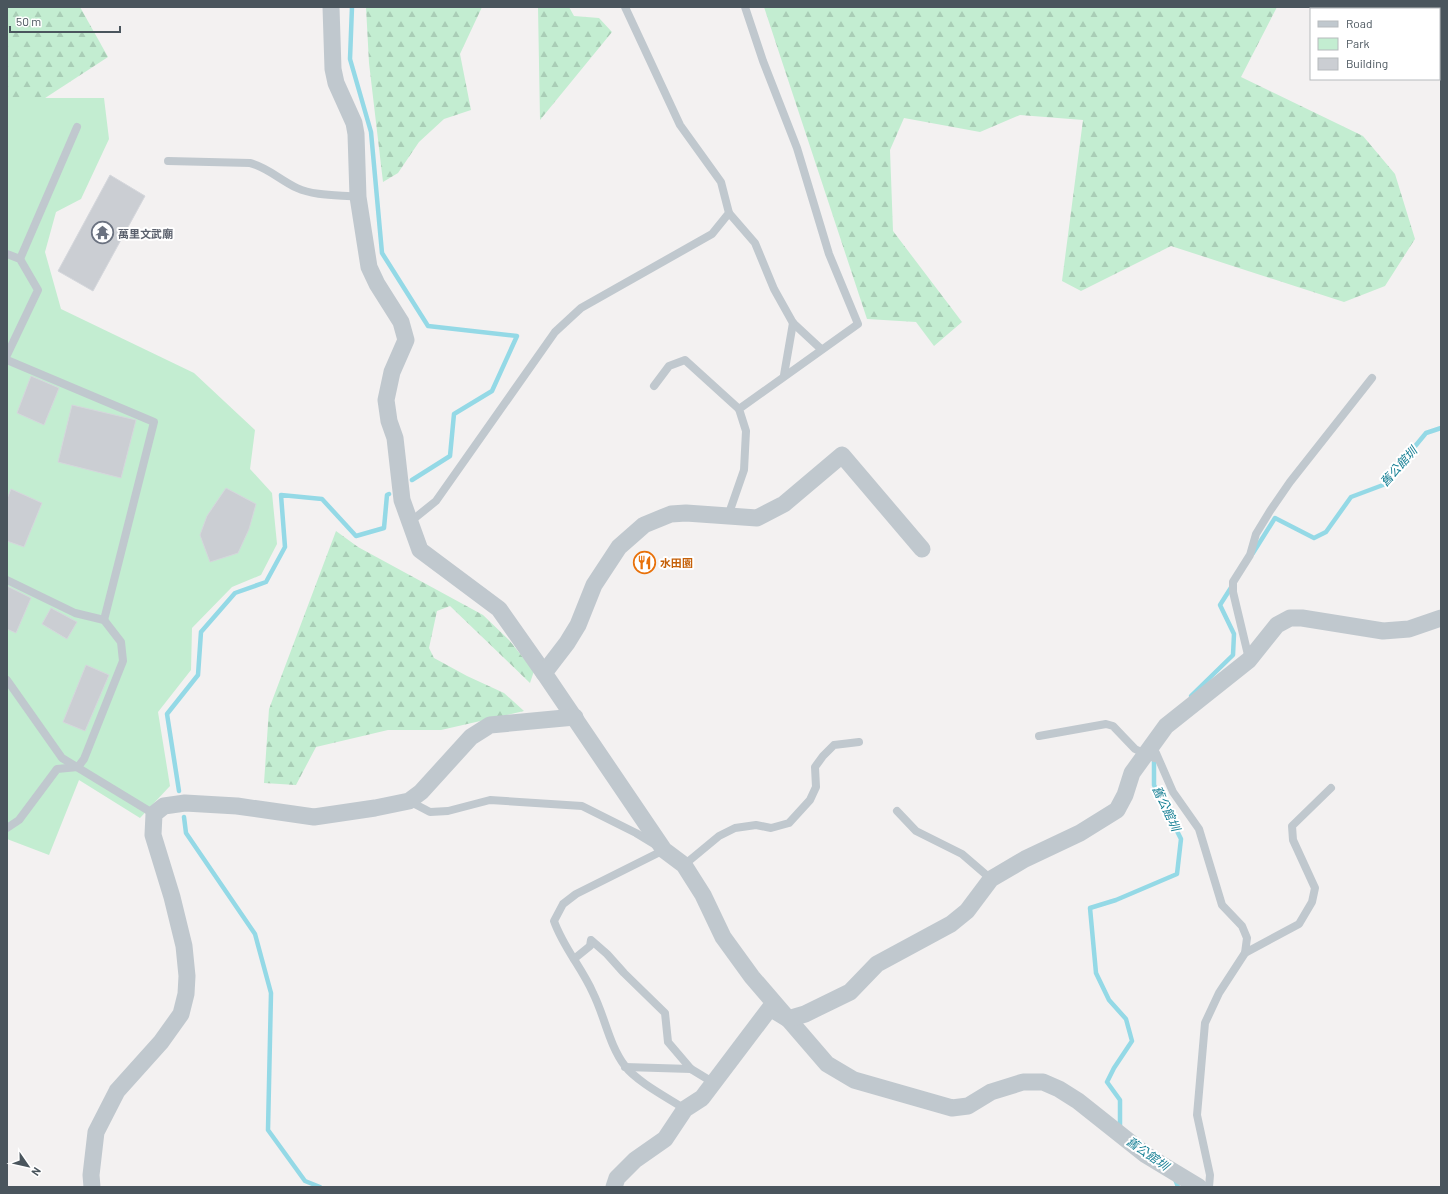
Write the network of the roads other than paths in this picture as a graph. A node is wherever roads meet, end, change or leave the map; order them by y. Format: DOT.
graph roads {
  1 [pos="331,7"];
  2 [pos="625,7"];
  3 [pos="745,7"];
  4 [pos="77,127"];
  5 [pos="168,161"];
  6 [pos="358,197"];
  7 [pos="729,213"];
  8 [pos="7,254"];
  9 [pos="20,259"];
  10 [pos="793,323"];
  11 [pos="821,350"];
  12 [pos="7,355"];
  13 [pos="7,360"];
  14 [pos="784,375"];
  15 [pos="1372,378"];
  16 [pos="654,386"];
  17 [pos="739,409"];
  18 [pos="728,516"];
  19 [pos="410,522"];
  20 [pos="922,549"];
  21 [pos="7,580"];
  22 [pos="1441,618"];
  23 [pos="104,620"];
  24 [pos="1249,660"];
  25 [pos="544,673"];
  26 [pos="7,680"];
  27 [pos="575,717"];
  28 [pos="1039,736"];
  29 [pos="859,742"];
  30 [pos="1146,753"];
  31 [pos="78,767"];
  32 [pos="1330,788"];
  33 [pos="409,801"];
  34 [pos="897,810"];
  35 [pos="154,814"];
  36 [pos="7,828"];
  37 [pos="664,850"];
  38 [pos="684,865"];
  39 [pos="991,879"];
  40 [pos="1245,953"];
  41 [pos="574,959"];
  42 [pos="788,1019"];
  43 [pos="625,1067"];
  44 [pos="691,1069"];
  45 [pos="714,1083"];
  46 [pos="685,1109"];
  47 [pos="92,1187"];
  48 [pos="614,1187"];
  49 [pos="1199,1187"];
  50 [pos="1209,1187"];
  1 -- 6 [label="street"];
  2 -- 7 [label="lane"];
  3 -- 11 [label="lane"];
  4 -- 9 [label="lane"];
  5 -- 6 [label="lane"];
  6 -- 19 [label="street"];
  7 -- 10 [label="lane"];
  7 -- 19 [label="lane"];
  8 -- 9 [label="lane"];
  9 -- 12 [label="lane"];
  10 -- 11 [label="lane"];
  10 -- 14 [label="lane"];
  11 -- 14 [label="lane"];
  13 -- 23 [label="lane"];
  14 -- 17 [label="lane"];
  15 -- 24 [label="lane"];
  16 -- 17 [label="lane"];
  17 -- 18 [label="lane"];
  18 -- 20 [label="street"];
  18 -- 25 [label="street"];
  19 -- 25 [label="street"];
  21 -- 23 [label="lane"];
  22 -- 24 [label="street"];
  23 -- 31 [label="lane"];
  24 -- 30 [label="street"];
  25 -- 27 [label="street"];
  26 -- 31 [label="lane"];
  27 -- 33 [label="street"];
  27 -- 37 [label="street"];
  28 -- 30 [label="lane"];
  29 -- 38 [label="lane"];
  30 -- 39 [label="street"];
  30 -- 40 [label="lane"];
  31 -- 35 [label="lane"];
  31 -- 36 [label="lane"];
  32 -- 40 [label="lane"];
  33 -- 35 [label="street"];
  33 -- 37 [label="lane"];
  34 -- 39 [label="lane"];
  35 -- 47 [label="street"];
  37 -- 38 [label="street"];
  37 -- 41 [label="lane"];
  38 -- 42 [label="street"];
  39 -- 42 [label="street"];
  40 -- 50 [label="lane"];
  41 -- 43 [label="lane"];
  41 -- 44 [label="lane"];
  42 -- 45 [label="street"];
  42 -- 49 [label="street"];
  43 -- 44 [label="lane"];
  43 -- 46 [label="lane"];
  44 -- 45 [label="lane"];
  45 -- 46 [label="street"];
  46 -- 48 [label="street"];
}
